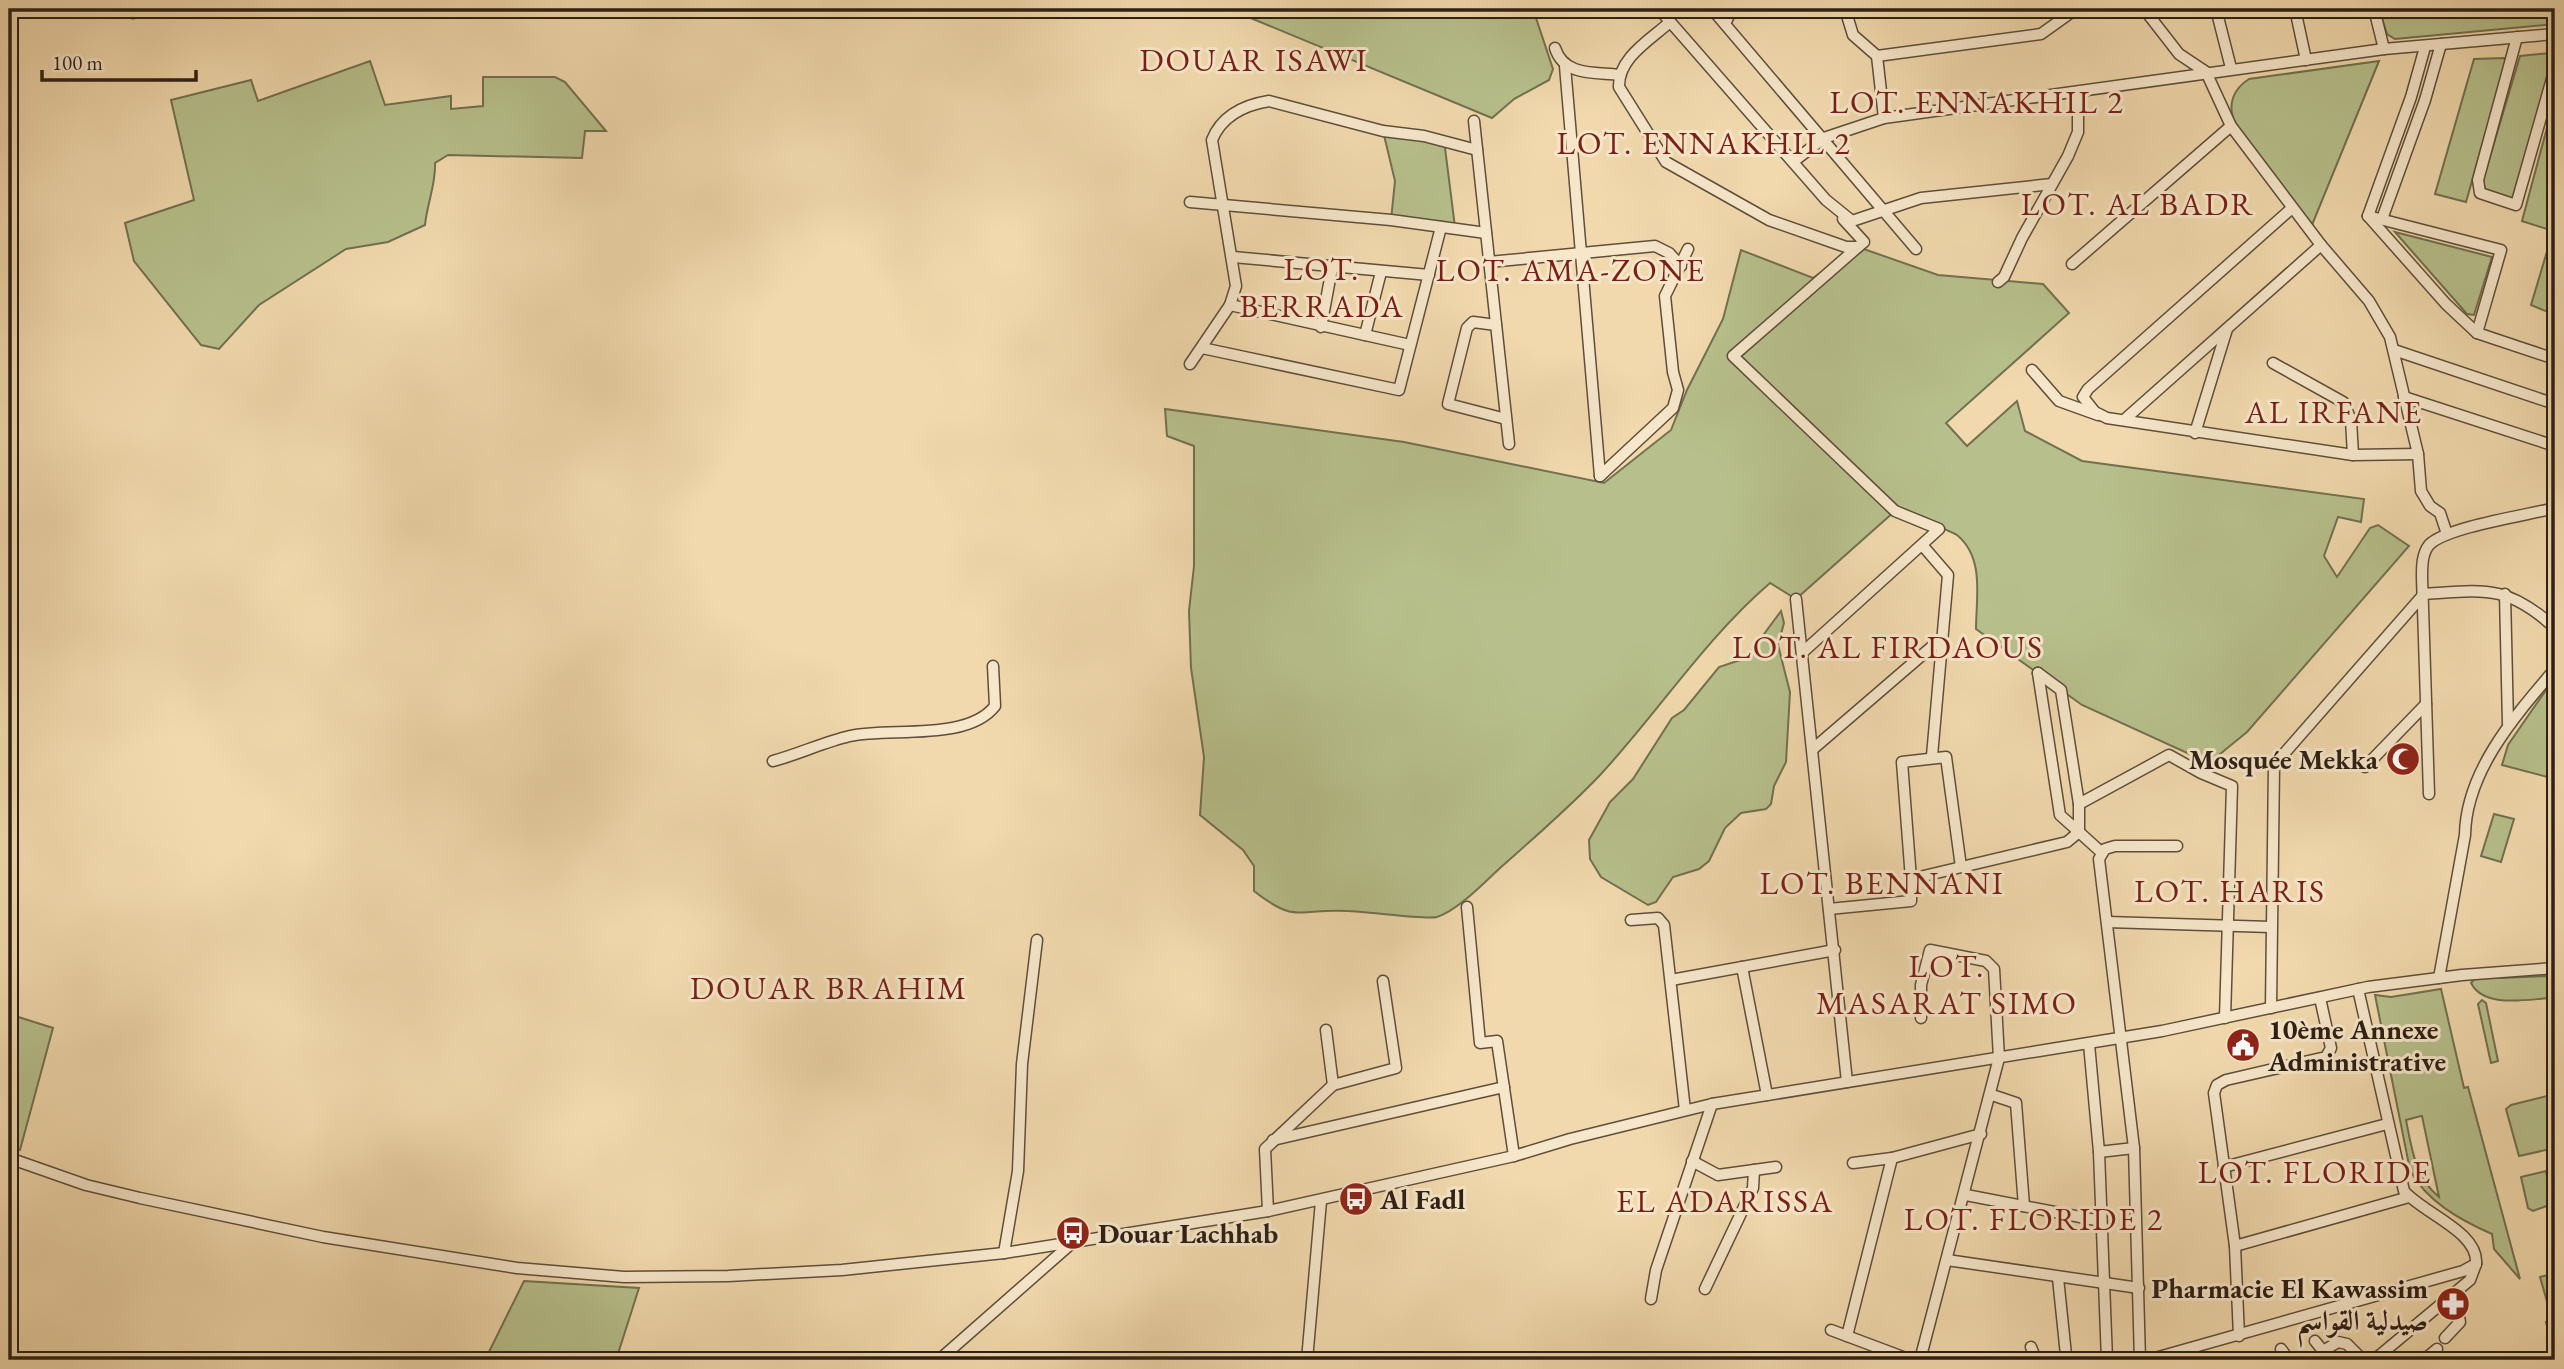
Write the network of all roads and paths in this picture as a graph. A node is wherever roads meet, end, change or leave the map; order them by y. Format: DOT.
graph roads {
  1 [pos="1659,9"];
  2 [pos="1712,9"];
  3 [pos="1732,9"];
  4 [pos="1845,9"];
  5 [pos="2076,9"];
  6 [pos="2144,9"];
  7 [pos="2216,9"];
  8 [pos="2295,9"];
  9 [pos="2374,9"];
  10 [pos="1670,22"];
  11 [pos="1726,24"];
  12 [pos="2555,34"];
  13 [pos="2517,37"];
  14 [pos="2441,44"];
  15 [pos="2425,47"];
  16 [pos="1555,48"];
  17 [pos="2384,49"];
  18 [pos="1877,56"];
  19 [pos="2306,60"];
  20 [pos="1565,66"];
  21 [pos="2231,68"];
  22 [pos="2555,68"];
  23 [pos="2206,72"];
  24 [pos="1619,75"];
  25 [pos="2078,93"];
  26 [pos="2411,97"];
  27 [pos="2425,100"];
  28 [pos="1884,118"];
  29 [pos="1474,121"];
  30 [pos="2231,126"];
  31 [pos="1824,138"];
  32 [pos="1478,150"];
  33 [pos="1794,161"];
  34 [pos="2052,184"];
  35 [pos="1191,202"];
  36 [pos="1224,205"];
  37 [pos="1884,208"];
  38 [pos="2291,209"];
  39 [pos="1836,210"];
  40 [pos="2368,216"];
  41 [pos="2382,219"];
  42 [pos="1441,227"];
  43 [pos="1486,233"];
  44 [pos="1861,244"];
  45 [pos="2321,245"];
  46 [pos="1688,249"];
  47 [pos="1916,249"];
  48 [pos="1579,255"];
  49 [pos="1233,257"];
  50 [pos="1489,262"];
  51 [pos="2071,264"];
  52 [pos="1681,266"];
  53 [pos="1332,268"];
  54 [pos="1381,272"];
  55 [pos="1429,275"];
  56 [pos="1998,282"];
  57 [pos="1230,305"];
  58 [pos="1496,325"];
  59 [pos="1321,327"];
  60 [pos="2227,329"];
  61 [pos="2477,333"];
  62 [pos="1365,335"];
  63 [pos="1410,345"];
  64 [pos="1202,348"];
  65 [pos="2394,349"];
  66 [pos="2555,359"];
  67 [pos="2273,363"];
  68 [pos="1190,364"];
  69 [pos="2032,370"];
  70 [pos="2404,397"];
  71 [pos="2555,404"];
  72 [pos="2102,416"];
  73 [pos="1506,419"];
  74 [pos="2124,420"];
  75 [pos="2195,433"];
  76 [pos="1509,444"];
  77 [pos="2555,446"];
  78 [pos="2418,454"];
  79 [pos="2353,455"];
  80 [pos="2555,508"];
  81 [pos="2447,534"];
  82 [pos="1923,546"];
  83 [pos="2424,594"];
  84 [pos="2505,594"];
  85 [pos="1796,599"];
  86 [pos="2555,628"];
  87 [pos="1942,638"];
  88 [pos="1802,652"];
  89 [pos="993,666"];
  90 [pos="2555,669"];
  91 [pos="2426,704"];
  92 [pos="2508,724"];
  93 [pos="1813,749"];
  94 [pos="1932,757"];
  95 [pos="773,761"];
  96 [pos="2365,767"];
  97 [pos="2429,794"];
  98 [pos="2080,804"];
  99 [pos="2079,832"];
  100 [pos="2177,846"];
  101 [pos="2101,852"];
  102 [pos="1961,867"];
  103 [pos="1911,879"];
  104 [pos="1467,907"];
  105 [pos="1829,909"];
  106 [pos="1631,920"];
  107 [pos="2107,922"];
  108 [pos="2226,925"];
  109 [pos="2271,927"];
  110 [pos="1038,940"];
  111 [pos="1835,950"];
  112 [pos="1742,967"];
  113 [pos="2555,968"];
  114 [pos="2439,978"];
  115 [pos="1671,980"];
  116 [pos="1382,981"];
  117 [pos="2358,989"];
  118 [pos="2320,998"];
  119 [pos="2271,1008"];
  120 [pos="1921,1018"];
  121 [pos="2225,1018"];
  122 [pos="1326,1030"];
  123 [pos="2123,1038"];
  124 [pos="2089,1044"];
  125 [pos="1999,1058"];
  126 [pos="1847,1082"];
  127 [pos="1333,1085"];
  128 [pos="1504,1087"];
  129 [pos="1767,1095"];
  130 [pos="1992,1096"];
  131 [pos="1712,1104"];
  132 [pos="1685,1110"];
  133 [pos="2387,1124"];
  134 [pos="1981,1134"];
  135 [pos="1273,1140"];
  136 [pos="2134,1148"];
  137 [pos="2099,1152"];
  138 [pos="1514,1156"];
  139 [pos="9,1158"];
  140 [pos="1892,1158"];
  141 [pos="1692,1161"];
  142 [pos="1853,1163"];
  143 [pos="1776,1167"];
  144 [pos="2224,1167"];
  145 [pos="1754,1170"];
  146 [pos="1966,1195"];
  147 [pos="2409,1197"];
  148 [pos="1321,1201"];
  149 [pos="2024,1206"];
  150 [pos="1268,1211"];
  151 [pos="2101,1221"];
  152 [pos="1072,1243"];
  153 [pos="2235,1246"];
  154 [pos="1004,1253"];
  155 [pos="1947,1260"];
  156 [pos="2476,1264"];
  157 [pos="2058,1278"];
  158 [pos="2103,1285"];
  159 [pos="2139,1288"];
  160 [pos="1705,1289"];
  161 [pos="2454,1293"];
  162 [pos="1651,1299"];
  163 [pos="1831,1330"];
  164 [pos="1847,1336"];
  165 [pos="2239,1336"];
  166 [pos="2445,1338"];
  167 [pos="2315,1341"];
  168 [pos="2031,1347"];
  169 [pos="2281,1349"];
  170 [pos="2437,1349"];
  171 [pos="2066,1355"];
  172 [pos="939,1360"];
  173 [pos="1307,1360"];
  174 [pos="1911,1360"];
  175 [pos="1920,1360"];
  176 [pos="2036,1360"];
  177 [pos="2107,1360"];
  178 [pos="2140,1360"];
  179 [pos="2148,1360"];
  180 [pos="2289,1360"];
  181 [pos="2363,1360"];
  182 [pos="2374,1360"];
  183 [pos="2424,1360"];
  1 -- 10 [label="street"];
  2 -- 11 [label="street"];
  3 -- 11 [label="street"];
  4 -- 18 [label="street"];
  5 -- 18 [label="street"];
  6 -- 23 [label="street"];
  7 -- 21 [label="street"];
  8 -- 19 [label="street"];
  9 -- 17 [label="street"];
  10 -- 24 [label="street"];
  10 -- 33 [label="street"];
  11 -- 31 [label="street"];
  12 -- 13 [label="street"];
  13 -- 14 [label="street"];
  13 -- 22 [label="street"];
  14 -- 15 [label="street"];
  14 -- 27 [label="street"];
  15 -- 17 [label="street"];
  15 -- 26 [label="street"];
  16 -- 20 [label="street"];
  17 -- 19 [label="street"];
  18 -- 28 [label="street"];
  19 -- 21 [label="street"];
  20 -- 24 [label="street"];
  20 -- 48 [label="street"];
  21 -- 23 [label="street"];
  23 -- 25 [label="street"];
  23 -- 30 [label="street"];
  24 -- 44 [label="street"];
  25 -- 28 [label="street"];
  25 -- 34 [label="street"];
  26 -- 27 [label="street"];
  26 -- 40 [label="street"];
  27 -- 41 [label="street"];
  28 -- 31 [label="street"];
  29 -- 32 [label="street"];
  30 -- 38 [label="street"];
  30 -- 51 [label="street"];
  31 -- 33 [label="street"];
  31 -- 37 [label="street"];
  32 -- 36 [label="street"];
  32 -- 43 [label="street"];
  33 -- 39 [label="street"];
  34 -- 37 [label="street"];
  34 -- 56 [label="street"];
  35 -- 36 [label="street"];
  36 -- 42 [label="street"];
  36 -- 49 [label="street"];
  37 -- 39 [label="street"];
  37 -- 47 [label="street"];
  38 -- 45 [label="street"];
  38 -- 72 [label="street"];
  39 -- 44 [label="street"];
  40 -- 41 [label="street"];
  40 -- 61 [label="street"];
  41 -- 61 [label="street"];
  42 -- 43 [label="street"];
  42 -- 55 [label="street"];
  43 -- 50 [label="street"];
  44 -- 82 [label="street"];
  45 -- 60 [label="street"];
  45 -- 65 [label="street"];
  46 -- 52 [label="street"];
  48 -- 50 [label="street"];
  48 -- 52 [label="street"];
  48 -- 52 [label="street"];
  49 -- 53 [label="street"];
  49 -- 57 [label="street"];
  50 -- 58 [label="street"];
  53 -- 54 [label="street"];
  53 -- 59 [label="street"];
  54 -- 55 [label="street"];
  54 -- 62 [label="street"];
  55 -- 63 [label="street"];
  57 -- 59 [label="street"];
  57 -- 64 [label="street"];
  58 -- 73 [label="street"];
  58 -- 73 [label="street"];
  59 -- 62 [label="street"];
  60 -- 74 [label="street"];
  60 -- 75 [label="street"];
  61 -- 66 [label="street"];
  62 -- 63 [label="street"];
  63 -- 64 [label="street"];
  64 -- 68 [label="street"];
  65 -- 70 [label="street"];
  65 -- 71 [label="street"];
  67 -- 79 [label="street"];
  69 -- 72 [label="street"];
  70 -- 77 [label="street"];
  70 -- 78 [label="street"];
  72 -- 74 [label="street"];
  73 -- 76 [label="street"];
  74 -- 75 [label="street"];
  75 -- 79 [label="street"];
  78 -- 79 [label="street"];
  78 -- 81 [label="street"];
  80 -- 81 [label="street"];
  81 -- 83 [label="street"];
  82 -- 87 [label="street"];
  82 -- 88 [label="street"];
  83 -- 84 [label="street"];
  83 -- 91 [label="street"];
  83 -- 109 [label="street"];
  84 -- 86 [label="street"];
  84 -- 92 [label="street"];
  85 -- 88 [label="street"];
  87 -- 93 [label="street"];
  87 -- 94 [label="street"];
  88 -- 93 [label="street"];
  89 -- 95 [label="street"];
  90 -- 92 [label="street"];
  91 -- 96 [label="street"];
  91 -- 97 [label="street"];
  92 -- 114 [label="street"];
  93 -- 105 [label="street"];
  94 -- 102 [label="street"];
  94 -- 103 [label="street"];
  98 -- 99 [label="street"];
  98 -- 99 [label="street"];
  98 -- 108 [label="street"];
  99 -- 101 [label="street"];
  99 -- 102 [label="street"];
  100 -- 101 [label="street"];
  101 -- 107 [label="street"];
  102 -- 103 [label="street"];
  103 -- 105 [label="street"];
  104 -- 128 [label="street"];
  105 -- 111 [label="street"];
  106 -- 115 [label="street"];
  107 -- 108 [label="street"];
  107 -- 123 [label="street"];
  108 -- 109 [label="street"];
  108 -- 121 [label="street"];
  109 -- 119 [label="street"];
  110 -- 154 [label="street"];
  111 -- 112 [label="street"];
  111 -- 126 [label="street"];
  112 -- 115 [label="street"];
  112 -- 129 [label="street"];
  113 -- 114 [label="street"];
  114 -- 117 [label="street"];
  115 -- 132 [label="street"];
  116 -- 127 [label="street"];
  117 -- 118 [label="street"];
  117 -- 133 [label="street"];
  118 -- 119 [label="street"];
  118 -- 144 [label="street"];
  119 -- 121 [label="street"];
  120 -- 125 [label="street"];
  121 -- 123 [label="street"];
  122 -- 127 [label="street"];
  123 -- 124 [label="street"];
  123 -- 136 [label="street"];
  124 -- 125 [label="street"];
  124 -- 137 [label="street"];
  125 -- 126 [label="street"];
  125 -- 130 [label="street"];
  126 -- 129 [label="street"];
  127 -- 135 [label="street"];
  128 -- 135 [label="street"];
  128 -- 138 [label="street"];
  129 -- 131 [label="street"];
  130 -- 134 [label="street"];
  130 -- 149 [label="street"];
  131 -- 132 [label="street"];
  131 -- 141 [label="street"];
  132 -- 138 [label="street"];
  133 -- 144 [label="street"];
  133 -- 147 [label="street"];
  134 -- 140 [label="street"];
  134 -- 146 [label="street"];
  135 -- 150 [label="street"];
  136 -- 137 [label="street"];
  136 -- 159 [label="street"];
  137 -- 151 [label="street"];
  138 -- 148 [label="street"];
  139 -- 154 [label="street"];
  140 -- 142 [label="street"];
  140 -- 164 [label="street"];
  141 -- 145 [label="street"];
  141 -- 162 [label="street"];
  143 -- 145 [label="street"];
  144 -- 153 [label="street"];
  145 -- 160 [label="street"];
  146 -- 149 [label="street"];
  146 -- 155 [label="street"];
  147 -- 153 [label="street"];
  147 -- 156 [label="street"];
  148 -- 150 [label="street"];
  148 -- 173 [label="street"];
  149 -- 151 [label="street"];
  150 -- 152 [label="street"];
  151 -- 158 [label="street"];
  152 -- 154 [label="street"];
  152 -- 172 [label="street"];
  153 -- 165 [label="street"];
  155 -- 157 [label="street"];
  155 -- 175 [label="street"];
  156 -- 161 [label="street"];
  156 -- 165 [label="street"];
  157 -- 158 [label="street"];
  157 -- 171 [label="street"];
  158 -- 159 [label="street"];
  158 -- 177 [label="street"];
  159 -- 178 [label="street"];
  161 -- 166 [label="street"];
  161 -- 182 [label="street"];
  163 -- 164 [label="street"];
  164 -- 174 [label="street"];
  165 -- 179 [label="street"];
  167 -- 181 [label="street"];
  168 -- 176 [label="street"];
  169 -- 180 [label="street"];
  170 -- 183 [label="street"];
}
